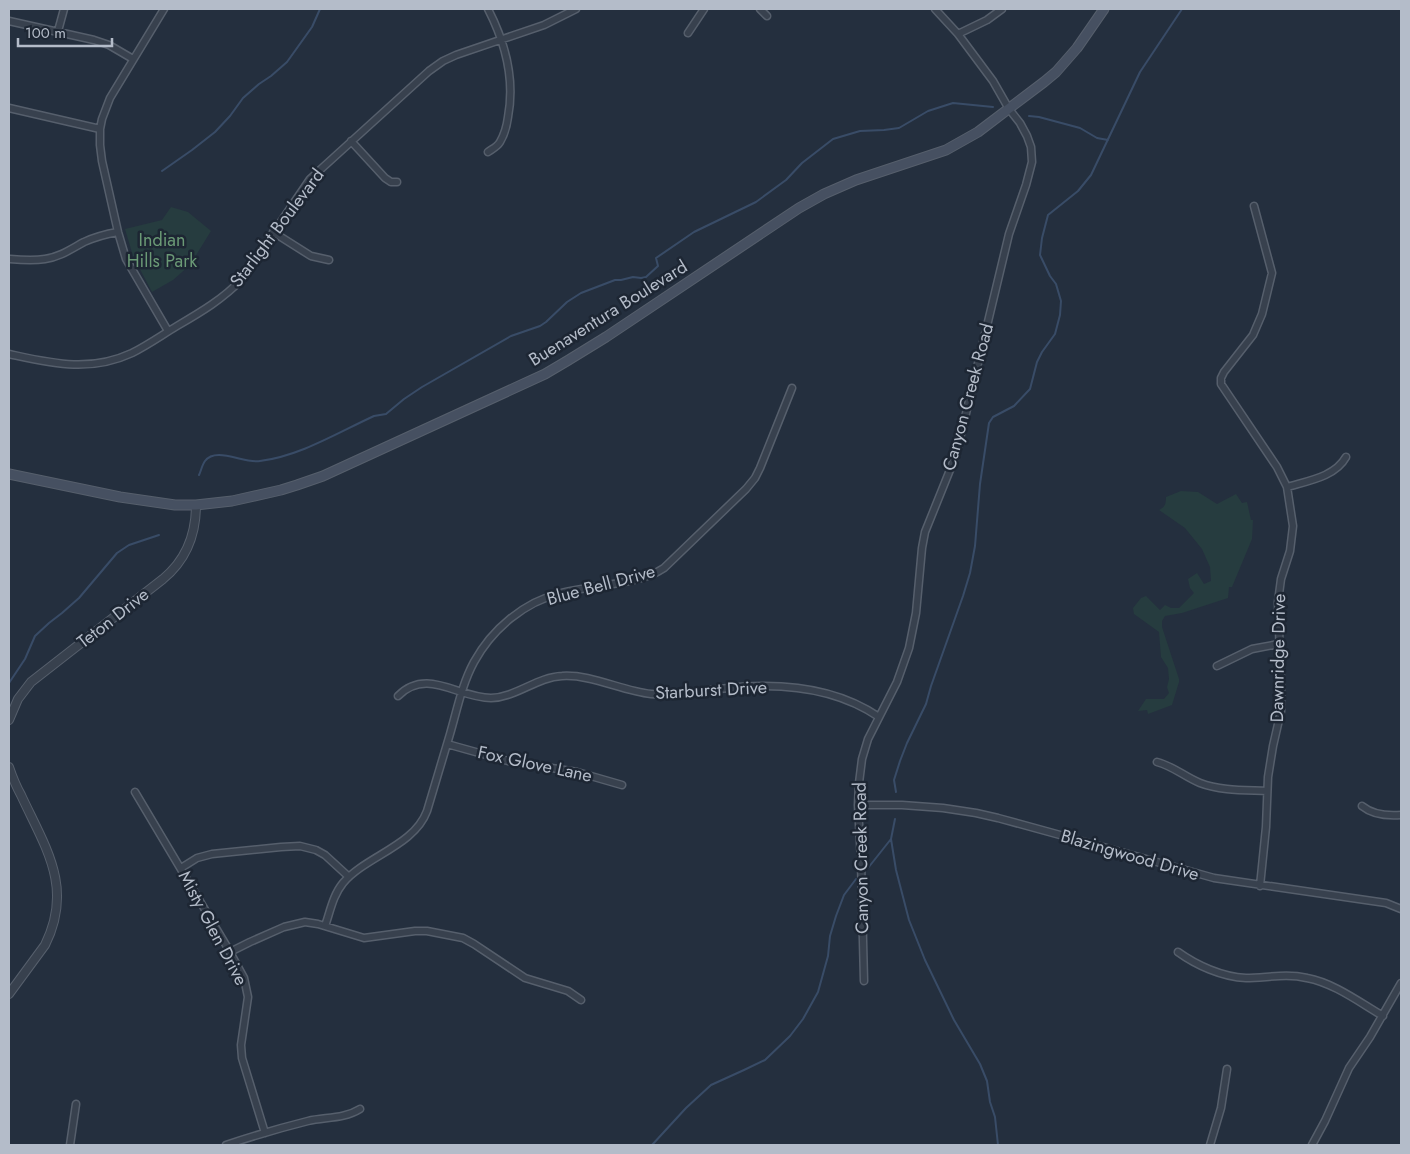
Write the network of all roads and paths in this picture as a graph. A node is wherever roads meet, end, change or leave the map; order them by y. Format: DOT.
graph roads {
  1 [pos="64,9"];
  2 [pos="164,9"];
  3 [pos="488,9"];
  4 [pos="576,9"];
  5 [pos="704,9"];
  6 [pos="760,9"];
  7 [pos="935,9"];
  8 [pos="1002,9"];
  9 [pos="1104,9"];
  10 [pos="767,16"];
  11 [pos="9,21"];
  12 [pos="58,32"];
  13 [pos="688,33"];
  14 [pos="958,34"];
  15 [pos="500,40"];
  16 [pos="133,59"];
  17 [pos="9,108"];
  18 [pos="1010,109"];
  19 [pos="100,129"];
  20 [pos="351,140"];
  21 [pos="488,152"];
  22 [pos="397,182"];
  23 [pos="1254,206"];
  24 [pos="118,232"];
  25 [pos="273,232"];
  26 [pos="10,259"];
  27 [pos="329,260"];
  28 [pos="168,332"];
  29 [pos="9,354"];
  30 [pos="792,388"];
  31 [pos="1346,456"];
  32 [pos="9,474"];
  33 [pos="1286,487"];
  34 [pos="196,505"];
  35 [pos="1279,644"];
  36 [pos="1217,666"];
  37 [pos="462,692"];
  38 [pos="398,696"];
  39 [pos="879,717"];
  40 [pos="9,720"];
  41 [pos="447,744"];
  42 [pos="1157,762"];
  43 [pos="9,766"];
  44 [pos="622,785"];
  45 [pos="1267,791"];
  46 [pos="135,792"];
  47 [pos="858,805"];
  48 [pos="1362,806"];
  49 [pos="1401,815"];
  50 [pos="181,868"];
  51 [pos="349,877"];
  52 [pos="1260,886"];
  53 [pos="1401,909"];
  54 [pos="325,926"];
  55 [pos="230,952"];
  56 [pos="1178,952"];
  57 [pos="864,981"];
  58 [pos="1401,983"];
  59 [pos="9,994"];
  60 [pos="581,1000"];
  61 [pos="1382,1016"];
  62 [pos="1227,1069"];
  63 [pos="76,1104"];
  64 [pos="360,1109"];
  65 [pos="265,1132"];
  66 [pos="70,1145"];
  67 [pos="226,1145"];
  68 [pos="1210,1145"];
  69 [pos="1312,1145"];
  1 -- 12 [label="street"];
  2 -- 16 [label="street"];
  3 -- 15 [label="street"];
  4 -- 15 [label="street, Starlight Boulevard"];
  5 -- 13 [label="street"];
  6 -- 10 [label="street"];
  7 -- 14 [label="street, Canyon Creek Road"];
  8 -- 14 [label="street"];
  9 -- 18 [label="main road, Buenaventura Boulevard"];
  11 -- 12 [label="street"];
  12 -- 16 [label="street"];
  14 -- 18 [label="street, Canyon Creek Road"];
  15 -- 20 [label="street, Starlight Boulevard"];
  15 -- 21 [label="street"];
  16 -- 19 [label="street"];
  17 -- 19 [label="street"];
  18 -- 34 [label="main road, Buenaventura Boulevard"];
  18 -- 39 [label="street, Canyon Creek Road"];
  19 -- 24 [label="street"];
  20 -- 22 [label="street"];
  20 -- 25 [label="street, Starlight Boulevard"];
  23 -- 33 [label="street, Dawnridge Drive"];
  24 -- 26 [label="street"];
  24 -- 28 [label="street"];
  25 -- 27 [label="street"];
  25 -- 28 [label="street, Starlight Boulevard"];
  28 -- 29 [label="street, Starlight Boulevard"];
  30 -- 37 [label="street, Blue Bell Drive"];
  31 -- 33 [label="street"];
  32 -- 34 [label="main road, Buenaventura Boulevard"];
  33 -- 35 [label="street, Dawnridge Drive"];
  34 -- 40 [label="street, Teton Drive"];
  35 -- 36 [label="street"];
  35 -- 45 [label="street, Dawnridge Drive"];
  37 -- 38 [label="street, Starburst Drive"];
  37 -- 39 [label="street, Starburst Drive"];
  37 -- 41 [label="street, Blue Bell Drive"];
  39 -- 47 [label="street, Canyon Creek Road"];
  41 -- 44 [label="street, Fox Glove Lane"];
  41 -- 51 [label="street, Blue Bell Drive"];
  42 -- 45 [label="street"];
  43 -- 59 [label="street"];
  45 -- 52 [label="street, Dawnridge Drive"];
  46 -- 50 [label="street, Misty Glen Drive"];
  47 -- 52 [label="street, Blazingwood Drive"];
  47 -- 57 [label="street, Canyon Creek Road"];
  48 -- 49 [label="street"];
  50 -- 51 [label="street"];
  50 -- 55 [label="street, Misty Glen Drive"];
  51 -- 54 [label="street, Blue Bell Drive"];
  52 -- 53 [label="street, Blazingwood Drive"];
  54 -- 55 [label="street"];
  54 -- 60 [label="street"];
  55 -- 65 [label="street, Misty Glen Drive"];
  56 -- 61 [label="street"];
  58 -- 61 [label="street"];
  61 -- 69 [label="street"];
  62 -- 68 [label="street"];
  63 -- 66 [label="street"];
  64 -- 65 [label="street"];
  65 -- 67 [label="street"];
}
